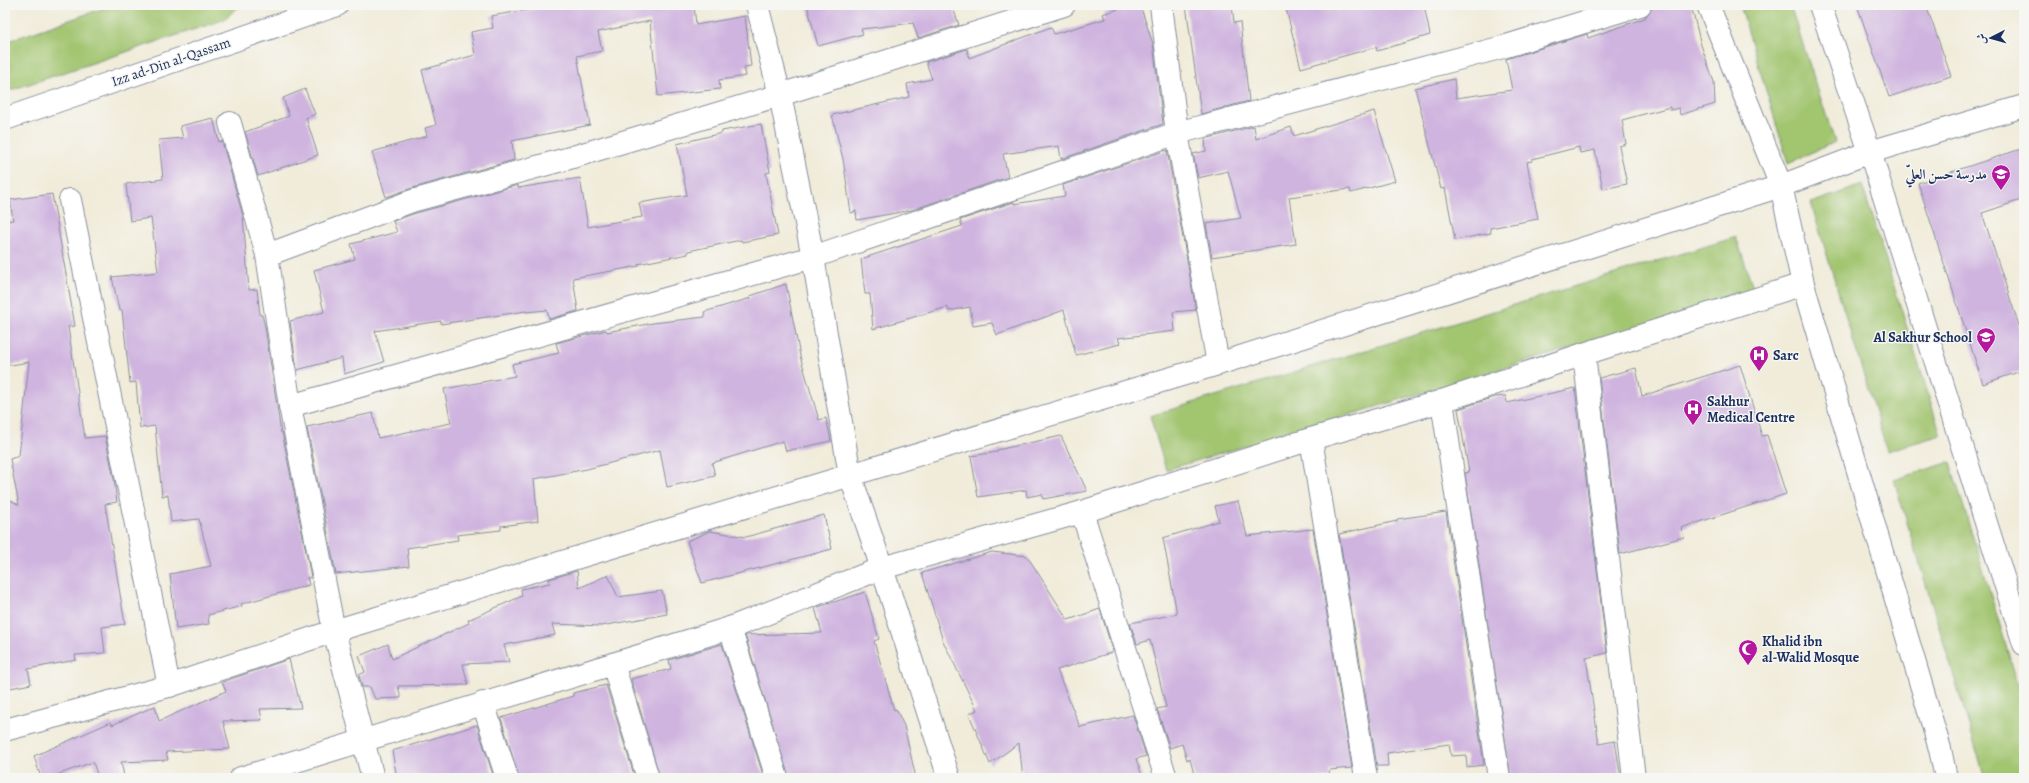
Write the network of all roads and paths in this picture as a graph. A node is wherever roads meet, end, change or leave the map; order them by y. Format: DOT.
graph roads {
  1 [pos="757,5"];
  2 [pos="1064,5"];
  3 [pos="1161,5"];
  4 [pos="1640,5"];
  5 [pos="1708,5"];
  6 [pos="1820,5"];
  7 [pos="327,7"];
  8 [pos="780,95"];
  9 [pos="2024,106"];
  10 [pos="5,119"];
  11 [pos="230,123"];
  12 [pos="1177,133"];
  13 [pos="1870,152"];
  14 [pos="1781,186"];
  15 [pos="70,200"];
  16 [pos="267,255"];
  17 [pos="813,257"];
  18 [pos="1803,284"];
  19 [pos="1584,354"];
  20 [pos="1218,364"];
  21 [pos="1442,402"];
  22 [pos="290,406"];
  23 [pos="1311,439"];
  24 [pos="850,475"];
  25 [pos="1082,512"];
  26 [pos="882,568"];
  27 [pos="730,628"];
  28 [pos="334,631"];
  29 [pos="2024,644"];
  30 [pos="613,664"];
  31 [pos="169,686"];
  32 [pos="483,703"];
  33 [pos="5,730"];
  34 [pos="362,741"];
  35 [pos="241,778"];
  36 [pos="373,778"];
  37 [pos="507,778"];
  38 [pos="648,778"];
  39 [pos="777,778"];
  40 [pos="949,778"];
  41 [pos="1166,778"];
  42 [pos="1366,778"];
  43 [pos="1499,778"];
  44 [pos="1634,778"];
  45 [pos="1946,778"];
  1 -- 8 [label="main road"];
  2 -- 8 [label="main road"];
  3 -- 12 [label="main road"];
  4 -- 12 [label="main road"];
  5 -- 14 [label="main road"];
  6 -- 13 [label="main road"];
  7 -- 10 [label="main road, Izz ad-Din al-Qassam"];
  8 -- 16 [label="main road"];
  8 -- 17 [label="main road"];
  9 -- 13 [label="main road"];
  11 -- 16 [label="main road"];
  12 -- 17 [label="main road"];
  12 -- 20 [label="main road"];
  13 -- 14 [label="main road"];
  13 -- 29 [label="main road"];
  14 -- 18 [label="main road"];
  14 -- 20 [label="main road"];
  15 -- 31 [label="main road"];
  16 -- 22 [label="main road"];
  17 -- 22 [label="main road"];
  17 -- 24 [label="main road"];
  18 -- 19 [label="main road"];
  18 -- 45 [label="main road"];
  19 -- 21 [label="main road"];
  19 -- 44 [label="main road"];
  20 -- 24 [label="main road"];
  21 -- 23 [label="main road"];
  21 -- 43 [label="main road"];
  22 -- 28 [label="main road"];
  23 -- 25 [label="main road"];
  23 -- 42 [label="main road"];
  24 -- 26 [label="main road"];
  24 -- 28 [label="main road"];
  25 -- 26 [label="main road"];
  25 -- 41 [label="main road"];
  26 -- 27 [label="main road"];
  26 -- 40 [label="main road"];
  27 -- 30 [label="main road"];
  27 -- 39 [label="main road"];
  28 -- 31 [label="main road"];
  28 -- 34 [label="main road"];
  30 -- 32 [label="main road"];
  30 -- 38 [label="main road"];
  31 -- 33 [label="main road"];
  32 -- 34 [label="main road"];
  32 -- 37 [label="main road"];
  34 -- 35 [label="main road"];
  34 -- 36 [label="main road"];
}
